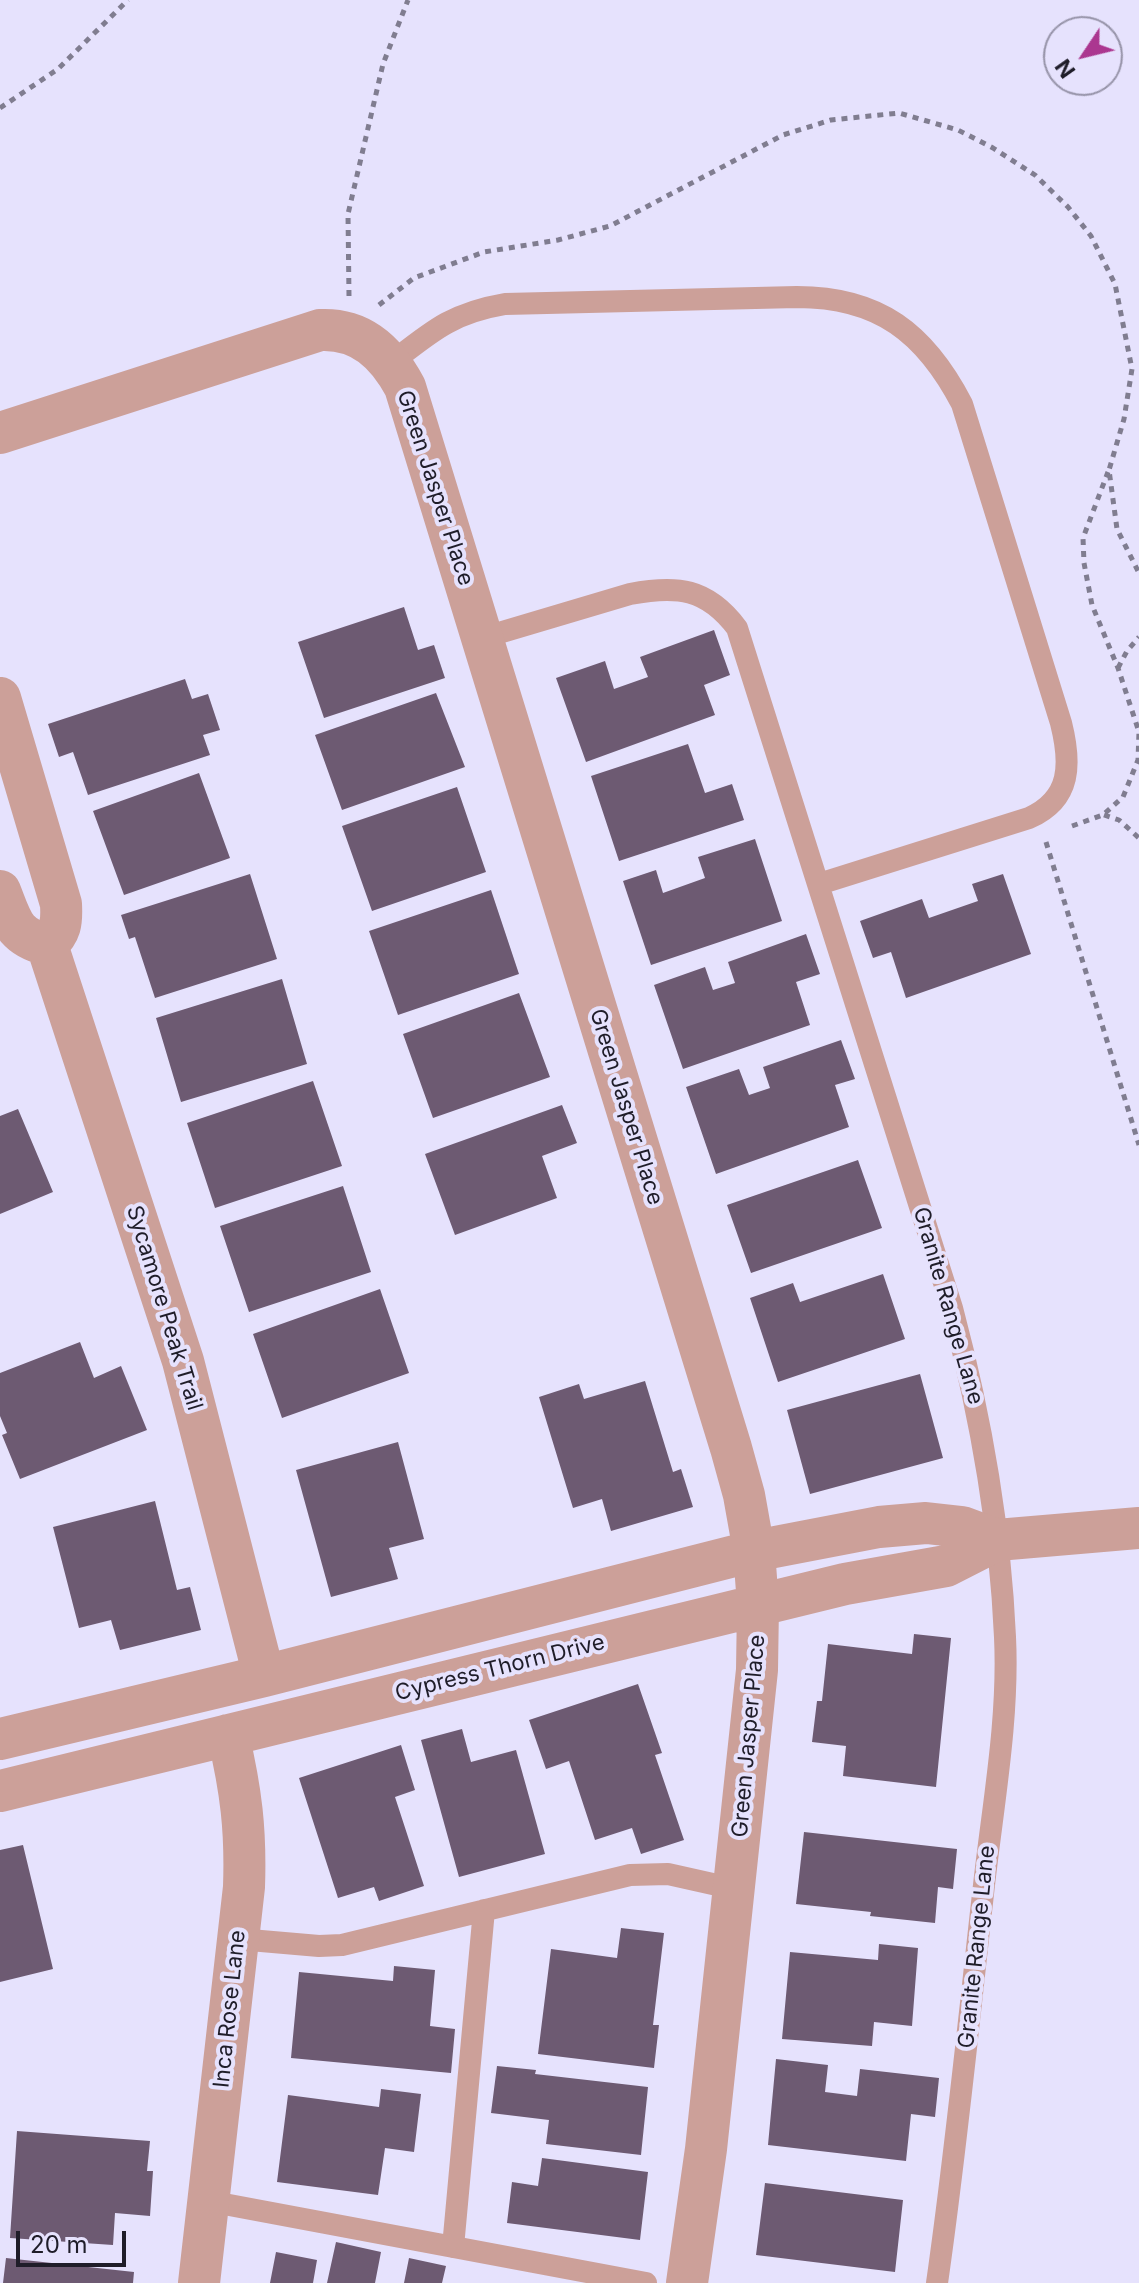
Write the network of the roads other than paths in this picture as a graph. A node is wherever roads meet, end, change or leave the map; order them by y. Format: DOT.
graph roads {
  1 [pos="391,363"];
  2 [pos="0,433"];
  3 [pos="482,638"];
  4 [pos="0,698"];
  5 [pos="819,884"];
  6 [pos="0,891"];
  7 [pos="47,945"];
  8 [pos="1139,1528"];
  9 [pos="997,1540"];
  10 [pos="754,1551"];
  11 [pos="758,1605"];
  12 [pos="264,1676"];
  13 [pos="228,1735"];
  14 [pos="0,1739"];
  15 [pos="0,1791"];
  16 [pos="735,1889"];
  17 [pos="484,1910"];
  18 [pos="238,1939"];
  19 [pos="208,2201"];
  20 [pos="453,2247"];
  21 [pos="199,2283"];
  22 [pos="646,2283"];
  23 [pos="687,2283"];
  24 [pos="937,2283"];
  1 -- 2 [label="street, Green Jasper Place"];
  1 -- 3 [label="street, Green Jasper Place"];
  1 -- 5 [label="lane"];
  3 -- 5 [label="lane, Granite Range Lane"];
  3 -- 10 [label="street, Green Jasper Place"];
  4 -- 7 [label="street"];
  5 -- 9 [label="lane, Granite Range Lane"];
  6 -- 7 [label="street"];
  7 -- 12 [label="street, Sycamore Peak Trail"];
  8 -- 9 [label="street, Cypress Thorn Drive"];
  9 -- 10 [label="street, Cypress Thorn Drive"];
  9 -- 11 [label="street, Cypress Thorn Drive"];
  9 -- 24 [label="lane, Granite Range Lane"];
  10 -- 11 [label="street, Green Jasper Place"];
  10 -- 12 [label="street, Cypress Thorn Drive"];
  11 -- 13 [label="street, Cypress Thorn Drive"];
  11 -- 16 [label="street, Green Jasper Place"];
  12 -- 14 [label="street, Cypress Thorn Drive"];
  13 -- 15 [label="street, Cypress Thorn Drive"];
  13 -- 18 [label="street, Inca Rose Lane"];
  16 -- 17 [label="lane"];
  16 -- 23 [label="street, Green Jasper Place"];
  17 -- 18 [label="lane"];
  17 -- 20 [label="lane"];
  18 -- 19 [label="street, Inca Rose Lane"];
  19 -- 20 [label="lane"];
  19 -- 21 [label="street, Inca Rose Lane"];
  20 -- 22 [label="lane"];
}
